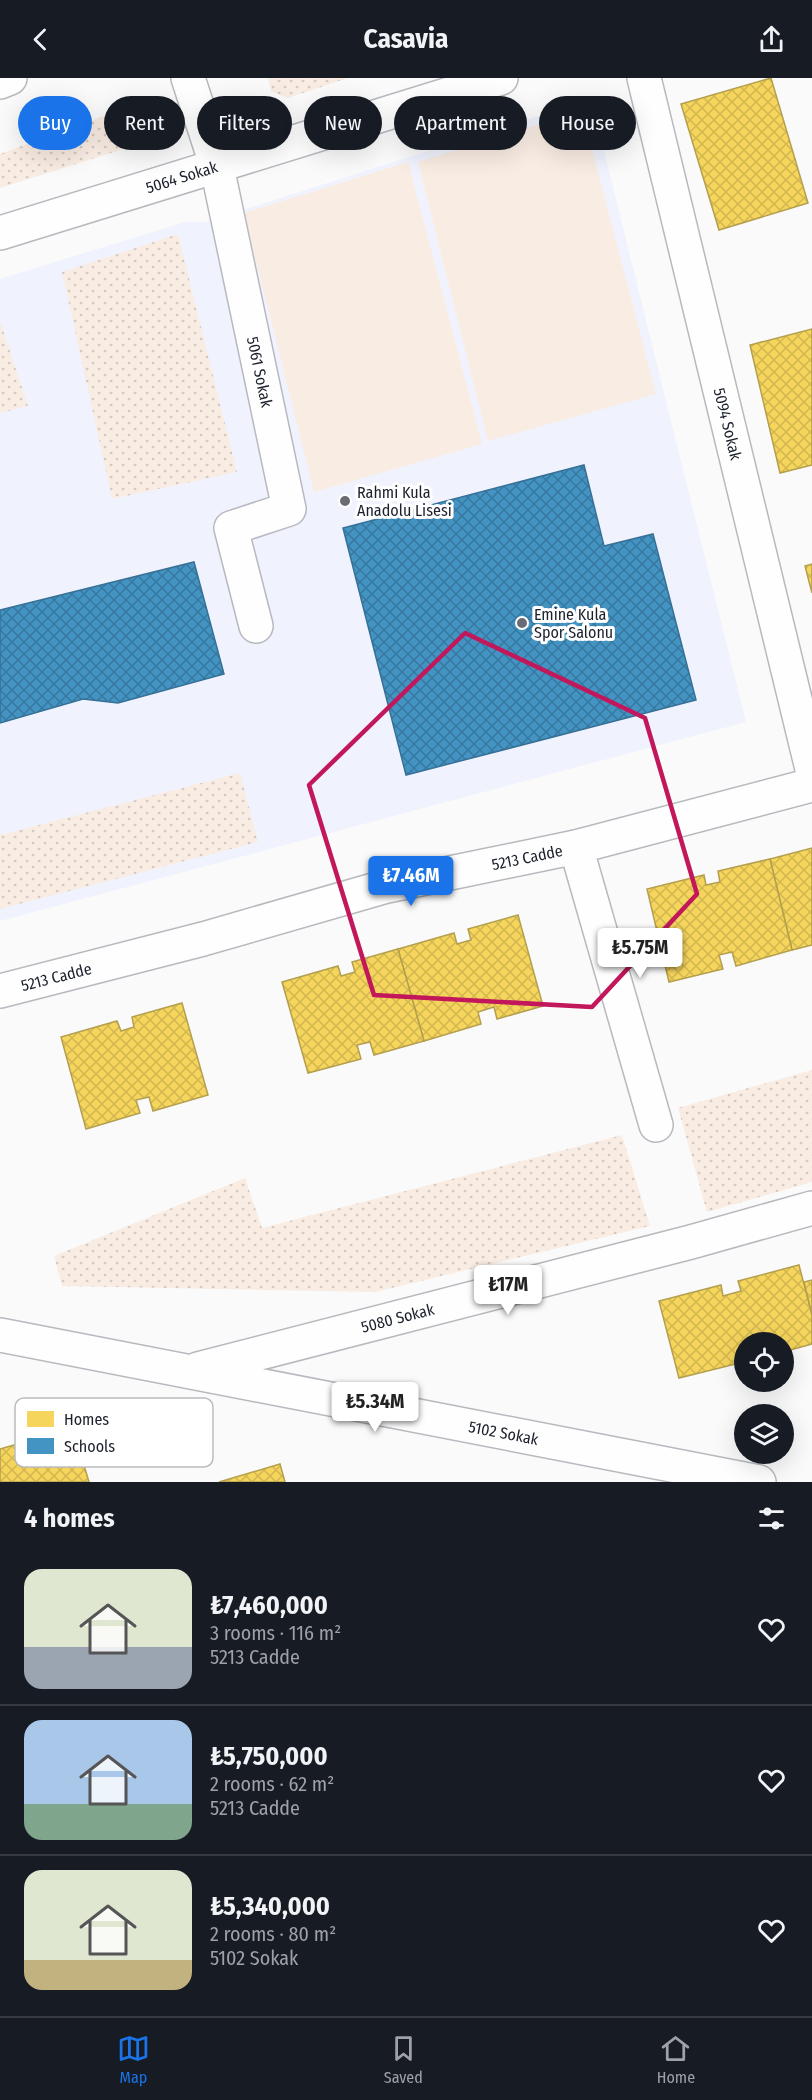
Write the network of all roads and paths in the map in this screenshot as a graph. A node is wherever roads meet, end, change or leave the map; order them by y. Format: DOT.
graph roads {
  1 [pos="10,78"];
  2 [pos="188,78"];
  3 [pos="501,78"];
  4 [pos="644,78"];
  5 [pos="0,82"];
  6 [pos="217,167"];
  7 [pos="0,233"];
  8 [pos="256,626"];
  9 [pos="812,769"];
  10 [pos="812,785"];
  11 [pos="576,847"];
  12 [pos="0,991"];
  13 [pos="656,1125"];
  14 [pos="812,1208"];
  15 [pos="0,1335"];
  16 [pos="190,1371"];
  17 [pos="759,1482"];
  1 -- 5 [label="main road"];
  2 -- 6 [label="main road, 5061 Sokak"];
  3 -- 6 [label="main road, 5064 Sokak"];
  4 -- 9 [label="main road, 5094 Sokak"];
  6 -- 7 [label="main road, 5064 Sokak"];
  6 -- 8 [label="main road, 5061 Sokak"];
  10 -- 11 [label="main road, 5213 Cadde"];
  11 -- 12 [label="main road, 5213 Cadde"];
  11 -- 13 [label="main road"];
  14 -- 16 [label="main road, 5080 Sokak"];
  15 -- 16 [label="main road, 5102 Sokak"];
  16 -- 17 [label="main road, 5102 Sokak"];
}
